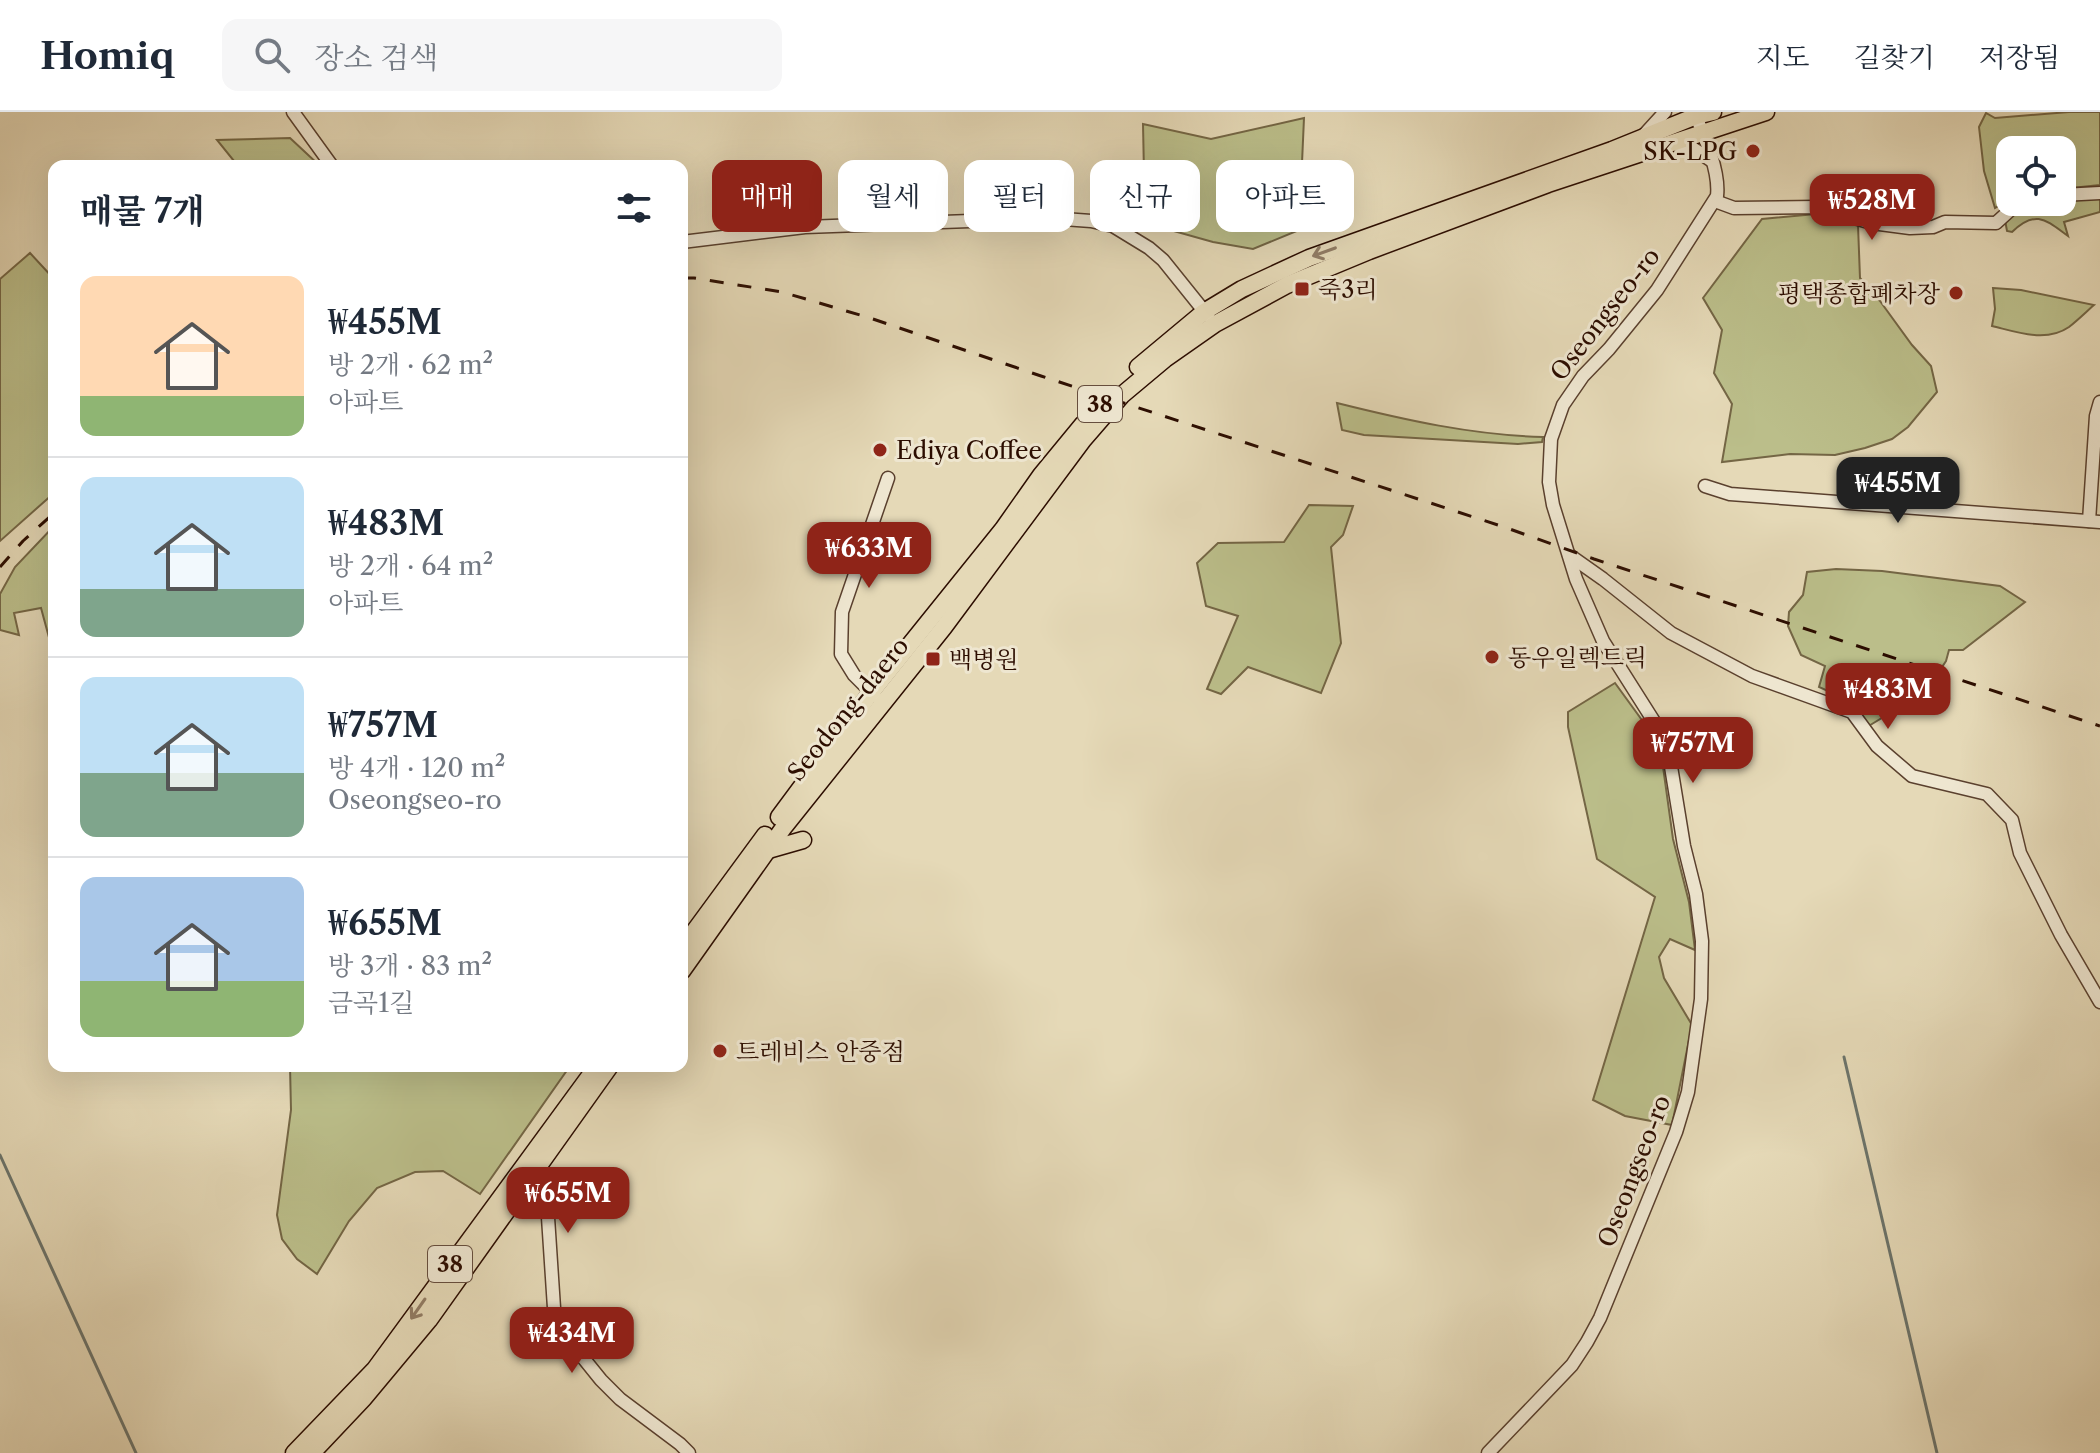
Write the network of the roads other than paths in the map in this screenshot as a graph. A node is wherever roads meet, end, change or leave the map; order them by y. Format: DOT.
graph roads {
  1 [pos="293,112"];
  2 [pos="1665,112"];
  3 [pos="1713,112"];
  4 [pos="1766,112"];
  5 [pos="1698,120"];
  6 [pos="1642,138"];
  7 [pos="1670,143"];
  8 [pos="328,160"];
  9 [pos="1712,161"];
  10 [pos="2100,193"];
  11 [pos="2076,194"];
  12 [pos="1715,201"];
  13 [pos="2004,216"];
  14 [pos="688,241"];
  15 [pos="1210,318"];
  16 [pos="2100,402"];
  17 [pos="888,478"];
  18 [pos="1705,486"];
  19 [pos="2095,521"];
  20 [pos="1569,555"];
  21 [pos="878,697"];
  22 [pos="803,840"];
  23 [pos="768,850"];
  24 [pos="688,940"];
  25 [pos="688,963"];
  26 [pos="2100,1002"];
  27 [pos="593,1072"];
  28 [pos="605,1072"];
  29 [pos="527,1172"];
  30 [pos="294,1453"];
  31 [pos="312,1453"];
  32 [pos="689,1453"];
  33 [pos="1488,1453"];
  1 -- 8 [label="street"];
  2 -- 6 [label="street"];
  3 -- 5 [label="main road, Seodong-daero / 38"];
  4 -- 5 [label="main road, Seodong-daero / 38"];
  5 -- 6 [label="main road, Seodong-daero / 38"];
  5 -- 7 [label="main road, Seodong-daero / 38"];
  5 -- 9 [label="street"];
  6 -- 15 [label="main road, Seodong-daero / 38, one-way"];
  7 -- 9 [label="street"];
  7 -- 15 [label="main road, Seodong-daero / 38"];
  9 -- 12 [label="street"];
  10 -- 11 [label="street"];
  12 -- 13 [label="street"];
  12 -- 20 [label="street, Oseongseo-ro"];
  14 -- 15 [label="street"];
  15 -- 21 [label="main road, Seodong-daero / 38"];
  16 -- 19 [label="street"];
  17 -- 21 [label="street"];
  18 -- 19 [label="street"];
  20 -- 26 [label="street"];
  20 -- 33 [label="street, Oseongseo-ro"];
  21 -- 23 [label="main road, Seodong-daero / 38"];
  21 -- 24 [label="main road, Seodong-daero / 38"];
  22 -- 23 [label="main road"];
  23 -- 25 [label="main road, Seodong-daero / 38"];
  27 -- 29 [label="main road, 38"];
  28 -- 29 [label="main road, 38"];
  29 -- 30 [label="main road, 38, one-way"];
  29 -- 31 [label="main road, 38"];
  29 -- 32 [label="street"];
}
